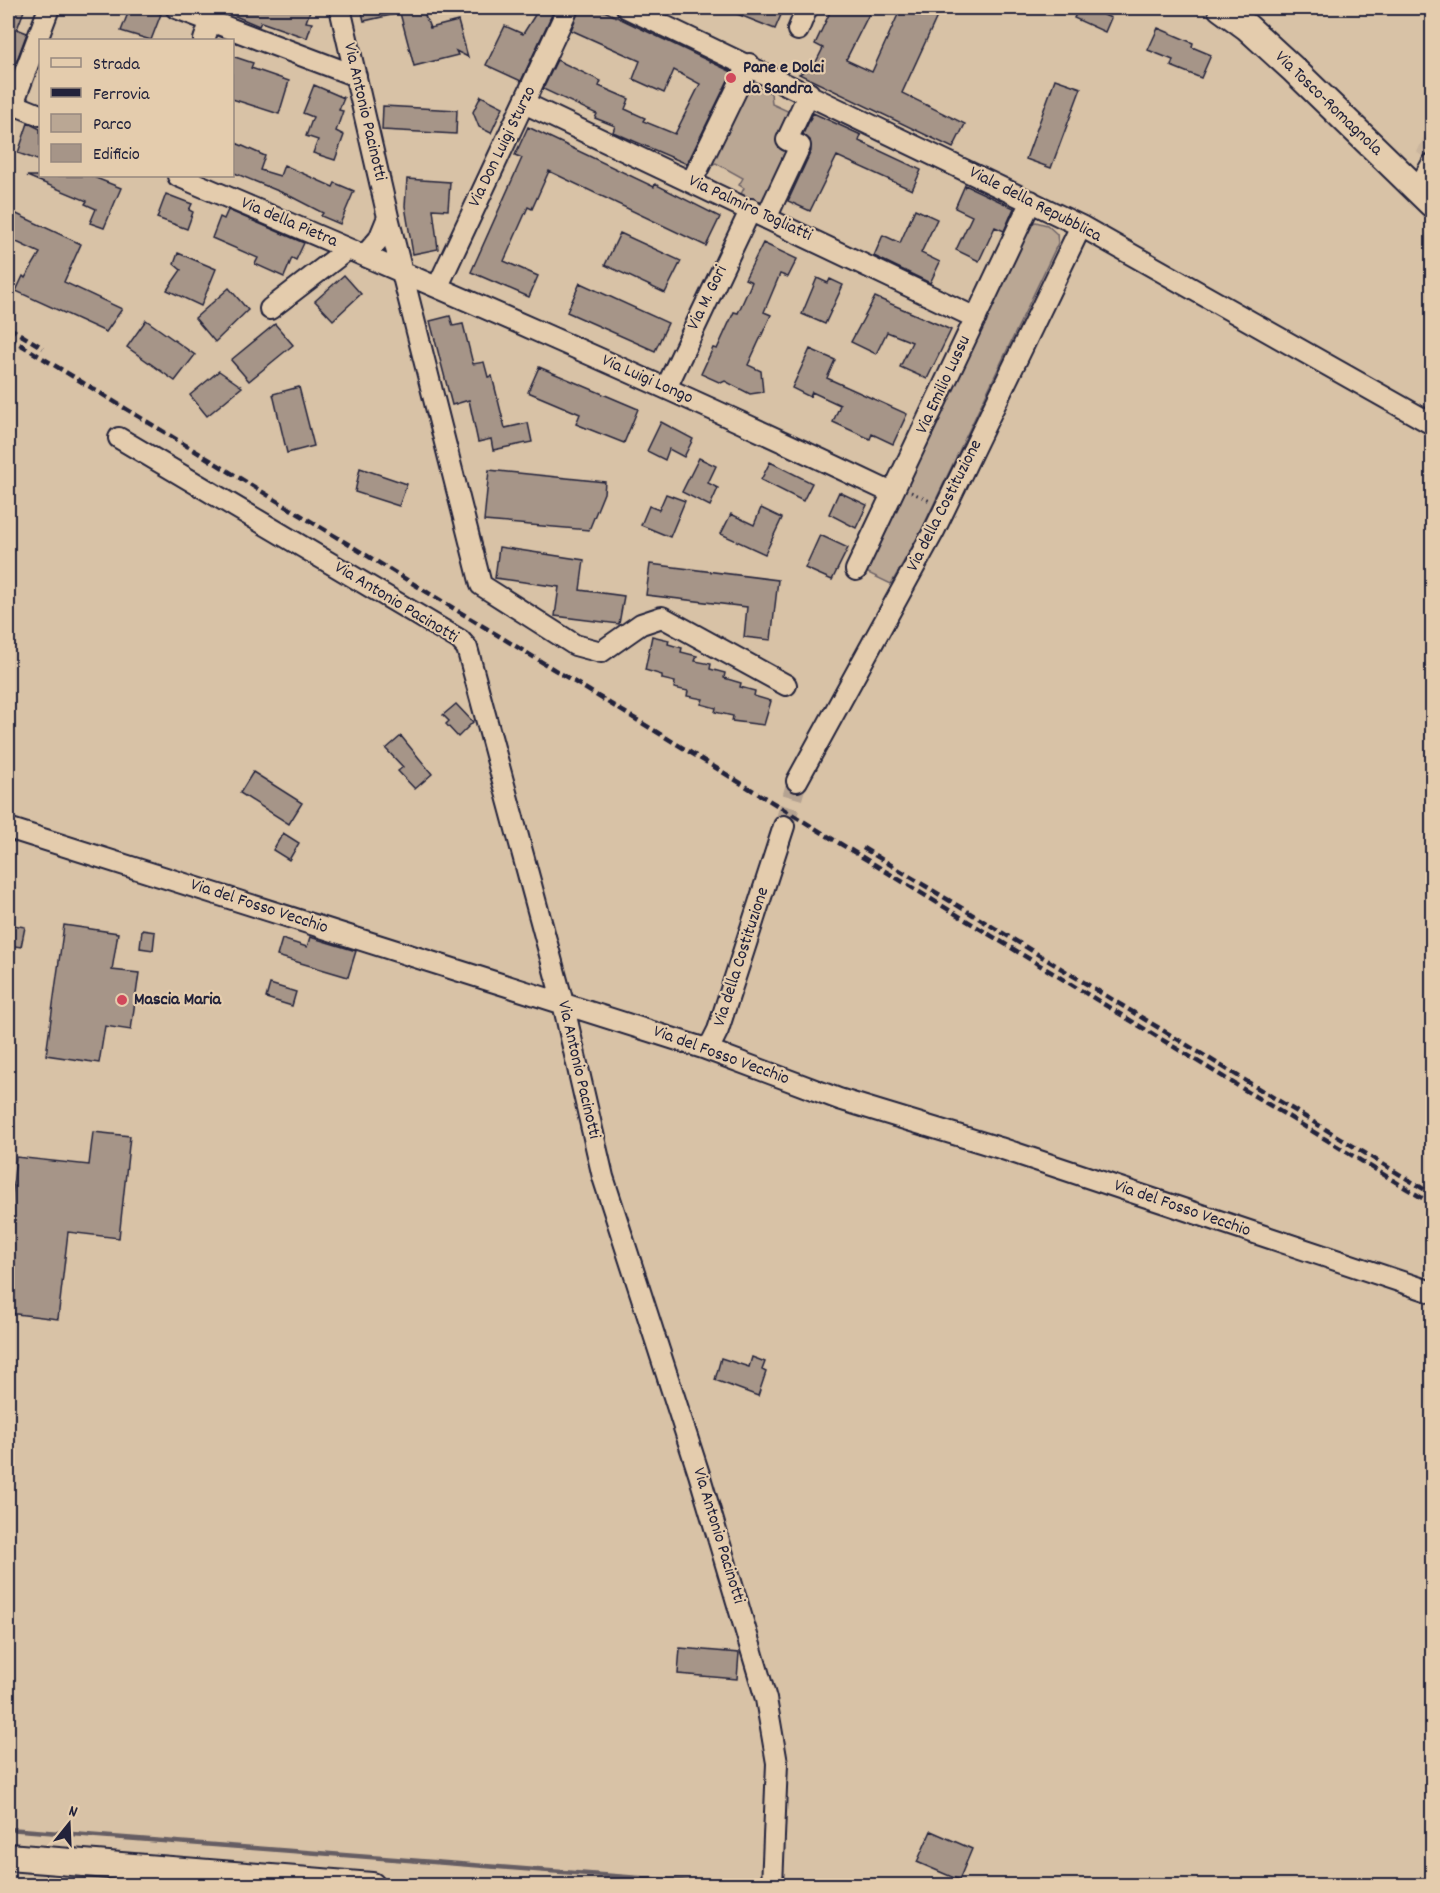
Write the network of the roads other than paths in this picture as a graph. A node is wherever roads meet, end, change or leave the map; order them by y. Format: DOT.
graph roads {
  1 [pos="49,8"];
  2 [pos="176,8"];
  3 [pos="340,8"];
  4 [pos="568,8"];
  5 [pos="627,8"];
  6 [pos="807,8"];
  7 [pos="1221,8"];
  8 [pos="647,12"];
  9 [pos="210,23"];
  10 [pos="798,30"];
  11 [pos="749,64"];
  12 [pos="357,76"];
  13 [pos="809,93"];
  14 [pos="10,103"];
  15 [pos="524,103"];
  16 [pos="39,115"];
  17 [pos="1432,164"];
  18 [pos="180,177"];
  19 [pos="692,181"];
  20 [pos="1425,196"];
  21 [pos="1031,201"];
  22 [pos="759,213"];
  23 [pos="388,218"];
  24 [pos="1081,226"];
  25 [pos="356,252"];
  26 [pos="400,270"];
  27 [pos="438,286"];
  28 [pos="270,309"];
  29 [pos="976,318"];
  30 [pos="666,388"];
  31 [pos="1432,424"];
  32 [pos="119,438"];
  33 [pos="894,489"];
  34 [pos="856,570"];
  35 [pos="786,685"];
  36 [pos="797,781"];
  37 [pos="784,826"];
  38 [pos="8,828"];
  39 [pos="563,1003"];
  40 [pos="703,1048"];
  41 [pos="1432,1292"];
  42 [pos="8,1857"];
  43 [pos="772,1882"];
  44 [pos="372,1886"];
  1 -- 14 [label="street"];
  2 -- 9 [label="street"];
  3 -- 12 [label="street, Via Antonio Pacinotti"];
  4 -- 15 [label="street, Via Don Luigi Sturzo"];
  5 -- 8 [label="street, Viale della Repubblica"];
  6 -- 10 [label="street"];
  7 -- 20 [label="main road, Via Tosco-Romagnola"];
  8 -- 11 [label="street, Viale della Repubblica"];
  9 -- 12 [label="street"];
  11 -- 13 [label="street, Viale della Repubblica"];
  11 -- 19 [label="street"];
  12 -- 23 [label="street, Via Antonio Pacinotti"];
  13 -- 21 [label="street, Viale della Repubblica"];
  13 -- 22 [label="street, Via M. Gori"];
  14 -- 16 [label="street"];
  15 -- 19 [label="street, Via Palmiro Togliatti"];
  15 -- 27 [label="street, Via Don Luigi Sturzo"];
  17 -- 20 [label="street"];
  18 -- 25 [label="street, Via della Pietra"];
  19 -- 22 [label="street, Via Palmiro Togliatti"];
  21 -- 24 [label="street, Viale della Repubblica"];
  21 -- 29 [label="street, Via Emilio Lussu"];
  22 -- 29 [label="street, Via Palmiro Togliatti"];
  22 -- 30 [label="street, Via M. Gori"];
  23 -- 25 [label="street"];
  23 -- 26 [label="street, Via Antonio Pacinotti"];
  24 -- 31 [label="street, Viale della Repubblica"];
  24 -- 36 [label="street, Via della Costituzione"];
  25 -- 26 [label="street, Via della Pietra"];
  25 -- 28 [label="street"];
  26 -- 27 [label="street, Via Luigi Longo"];
  26 -- 35 [label="street, Via Antonio Pacinotti"];
  27 -- 30 [label="street, Via Luigi Longo"];
  29 -- 33 [label="street, Via Emilio Lussu"];
  30 -- 33 [label="street, Via Luigi Longo"];
  32 -- 39 [label="street, Via Antonio Pacinotti"];
  33 -- 34 [label="street, Via Emilio Lussu"];
  37 -- 40 [label="street, Via della Costituzione"];
  38 -- 39 [label="street, Via del Fosso Vecchio"];
  39 -- 40 [label="street, Via del Fosso Vecchio"];
  39 -- 43 [label="street, Via Antonio Pacinotti"];
  40 -- 41 [label="street, Via del Fosso Vecchio"];
  42 -- 44 [label="main road"];
}
